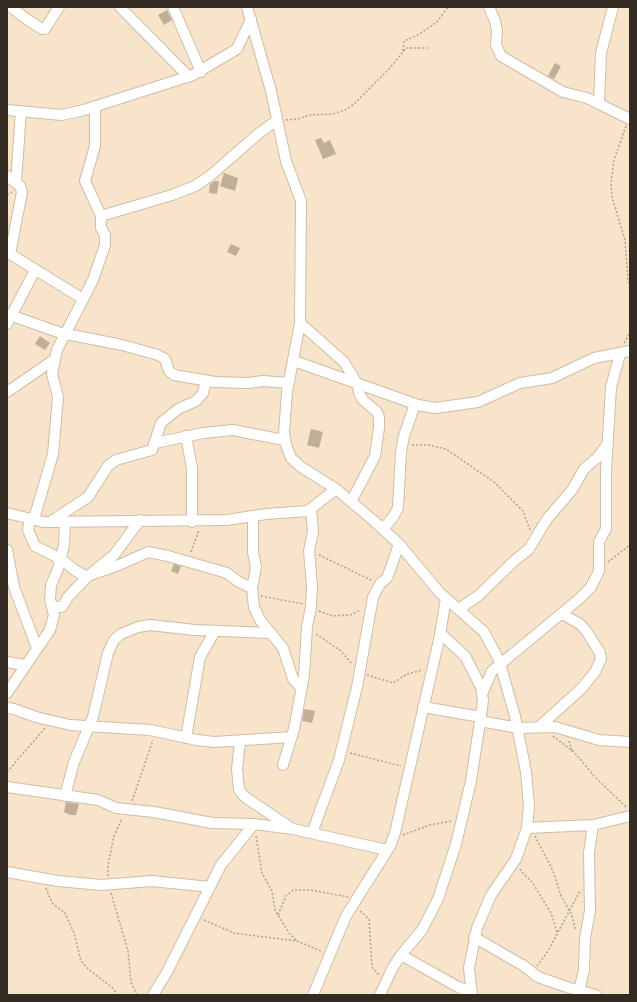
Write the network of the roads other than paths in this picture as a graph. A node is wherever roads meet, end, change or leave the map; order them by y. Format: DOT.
graph roads {
  1 [pos="10,7"];
  2 [pos="59,7"];
  3 [pos="120,7"];
  4 [pos="173,7"];
  5 [pos="247,7"];
  6 [pos="489,7"];
  7 [pos="613,7"];
  8 [pos="251,19"];
  9 [pos="201,72"];
  10 [pos="189,77"];
  11 [pos="599,104"];
  12 [pos="95,106"];
  13 [pos="7,110"];
  14 [pos="21,111"];
  15 [pos="629,117"];
  16 [pos="276,121"];
  17 [pos="7,176"];
  18 [pos="16,182"];
  19 [pos="101,216"];
  20 [pos="34,270"];
  21 [pos="83,300"];
  22 [pos="8,318"];
  23 [pos="300,323"];
  24 [pos="65,334"];
  25 [pos="630,351"];
  26 [pos="620,354"];
  27 [pos="55,359"];
  28 [pos="294,361"];
  29 [pos="206,381"];
  30 [pos="288,384"];
  31 [pos="358,385"];
  32 [pos="7,392"];
  33 [pos="415,404"];
  34 [pos="186,436"];
  35 [pos="284,440"];
  36 [pos="609,440"];
  37 [pos="155,442"];
  38 [pos="336,489"];
  39 [pos="351,502"];
  40 [pos="311,509"];
  41 [pos="7,513"];
  42 [pos="254,516"];
  43 [pos="30,519"];
  44 [pos="140,520"];
  45 [pos="7,522"];
  46 [pos="49,522"];
  47 [pos="65,522"];
  48 [pos="192,522"];
  49 [pos="384,529"];
  50 [pos="399,544"];
  51 [pos="7,550"];
  52 [pos="61,559"];
  53 [pos="89,576"];
  54 [pos="252,592"];
  55 [pos="446,598"];
  56 [pos="53,607"];
  57 [pos="459,609"];
  58 [pos="562,614"];
  59 [pos="215,631"];
  60 [pos="440,632"];
  61 [pos="271,633"];
  62 [pos="37,648"];
  63 [pos="7,662"];
  64 [pos="500,663"];
  65 [pos="26,665"];
  66 [pos="301,688"];
  67 [pos="7,693"];
  68 [pos="482,694"];
  69 [pos="423,707"];
  70 [pos="7,708"];
  71 [pos="480,719"];
  72 [pos="90,726"];
  73 [pos="544,726"];
  74 [pos="518,728"];
  75 [pos="292,737"];
  76 [pos="186,738"];
  77 [pos="240,741"];
  78 [pos="630,742"];
  79 [pos="283,765"];
  80 [pos="7,787"];
  81 [pos="65,796"];
  82 [pos="630,816"];
  83 [pos="256,824"];
  84 [pos="593,825"];
  85 [pos="530,828"];
  86 [pos="293,830"];
  87 [pos="312,833"];
  88 [pos="387,850"];
  89 [pos="7,872"];
  90 [pos="210,887"];
  91 [pos="474,937"];
  92 [pos="401,955"];
  93 [pos="579,993"];
  94 [pos="472,994"];
  95 [pos="153,995"];
  96 [pos="314,995"];
  97 [pos="380,995"];
  98 [pos="596,995"];
  1 -- 2 [label="street"];
  3 -- 10 [label="street"];
  4 -- 9 [label="street"];
  5 -- 8 [label="street"];
  6 -- 11 [label="street"];
  7 -- 11 [label="street"];
  8 -- 9 [label="street"];
  8 -- 16 [label="street"];
  9 -- 10 [label="street"];
  10 -- 12 [label="street"];
  11 -- 15 [label="street"];
  12 -- 14 [label="street"];
  12 -- 19 [label="street"];
  13 -- 14 [label="street"];
  14 -- 18 [label="street"];
  16 -- 19 [label="street"];
  16 -- 23 [label="street"];
  17 -- 18 [label="street"];
  18 -- 20 [label="street"];
  19 -- 21 [label="street"];
  20 -- 21 [label="street"];
  20 -- 22 [label="street"];
  21 -- 24 [label="street"];
  22 -- 24 [label="street"];
  23 -- 28 [label="street"];
  23 -- 31 [label="street"];
  24 -- 27 [label="street"];
  24 -- 29 [label="street"];
  25 -- 26 [label="street"];
  26 -- 33 [label="street"];
  26 -- 36 [label="street"];
  27 -- 32 [label="street"];
  27 -- 43 [label="street"];
  28 -- 30 [label="street"];
  28 -- 31 [label="street"];
  29 -- 30 [label="street"];
  29 -- 37 [label="street"];
  30 -- 35 [label="street"];
  31 -- 33 [label="street"];
  31 -- 39 [label="street"];
  33 -- 49 [label="street"];
  34 -- 35 [label="street"];
  34 -- 37 [label="street"];
  34 -- 48 [label="street"];
  35 -- 38 [label="street"];
  36 -- 57 [label="street"];
  36 -- 58 [label="street"];
  37 -- 46 [label="street"];
  38 -- 39 [label="street"];
  38 -- 40 [label="street"];
  39 -- 49 [label="street"];
  40 -- 42 [label="street"];
  40 -- 66 [label="street"];
  41 -- 43 [label="street"];
  42 -- 48 [label="street"];
  42 -- 54 [label="street"];
  43 -- 45 [label="street"];
  43 -- 46 [label="street"];
  43 -- 52 [label="street"];
  44 -- 47 [label="street"];
  44 -- 48 [label="street"];
  44 -- 53 [label="street"];
  46 -- 47 [label="street"];
  47 -- 52 [label="street"];
  49 -- 50 [label="street"];
  50 -- 55 [label="street"];
  50 -- 87 [label="street"];
  51 -- 62 [label="street"];
  52 -- 53 [label="street"];
  52 -- 56 [label="street"];
  53 -- 54 [label="street"];
  53 -- 56 [label="street"];
  54 -- 61 [label="street"];
  55 -- 57 [label="street"];
  55 -- 60 [label="street"];
  56 -- 62 [label="street"];
  57 -- 64 [label="street"];
  58 -- 64 [label="street"];
  58 -- 73 [label="street"];
  59 -- 61 [label="street"];
  59 -- 72 [label="street"];
  59 -- 76 [label="street"];
  60 -- 68 [label="street"];
  60 -- 69 [label="street"];
  61 -- 66 [label="street"];
  62 -- 65 [label="street"];
  63 -- 65 [label="street"];
  64 -- 68 [label="street"];
  64 -- 74 [label="street"];
  65 -- 67 [label="street"];
  66 -- 75 [label="street"];
  68 -- 71 [label="street"];
  69 -- 71 [label="street"];
  69 -- 88 [label="street"];
  70 -- 72 [label="street"];
  71 -- 74 [label="street"];
  71 -- 92 [label="street"];
  72 -- 76 [label="street"];
  72 -- 81 [label="street"];
  73 -- 74 [label="street"];
  73 -- 78 [label="street"];
  74 -- 85 [label="street"];
  75 -- 77 [label="street"];
  75 -- 79 [label="street"];
  76 -- 77 [label="street"];
  77 -- 86 [label="street"];
  80 -- 81 [label="street"];
  81 -- 83 [label="street"];
  82 -- 84 [label="street"];
  83 -- 86 [label="street"];
  83 -- 90 [label="street"];
  84 -- 85 [label="street"];
  84 -- 93 [label="street"];
  85 -- 91 [label="street"];
  86 -- 87 [label="street"];
  87 -- 88 [label="street"];
  88 -- 96 [label="street"];
  89 -- 90 [label="street"];
  90 -- 95 [label="street"];
  91 -- 93 [label="street"];
  91 -- 94 [label="street"];
  92 -- 94 [label="street"];
  92 -- 97 [label="street"];
  93 -- 98 [label="street"];
}
